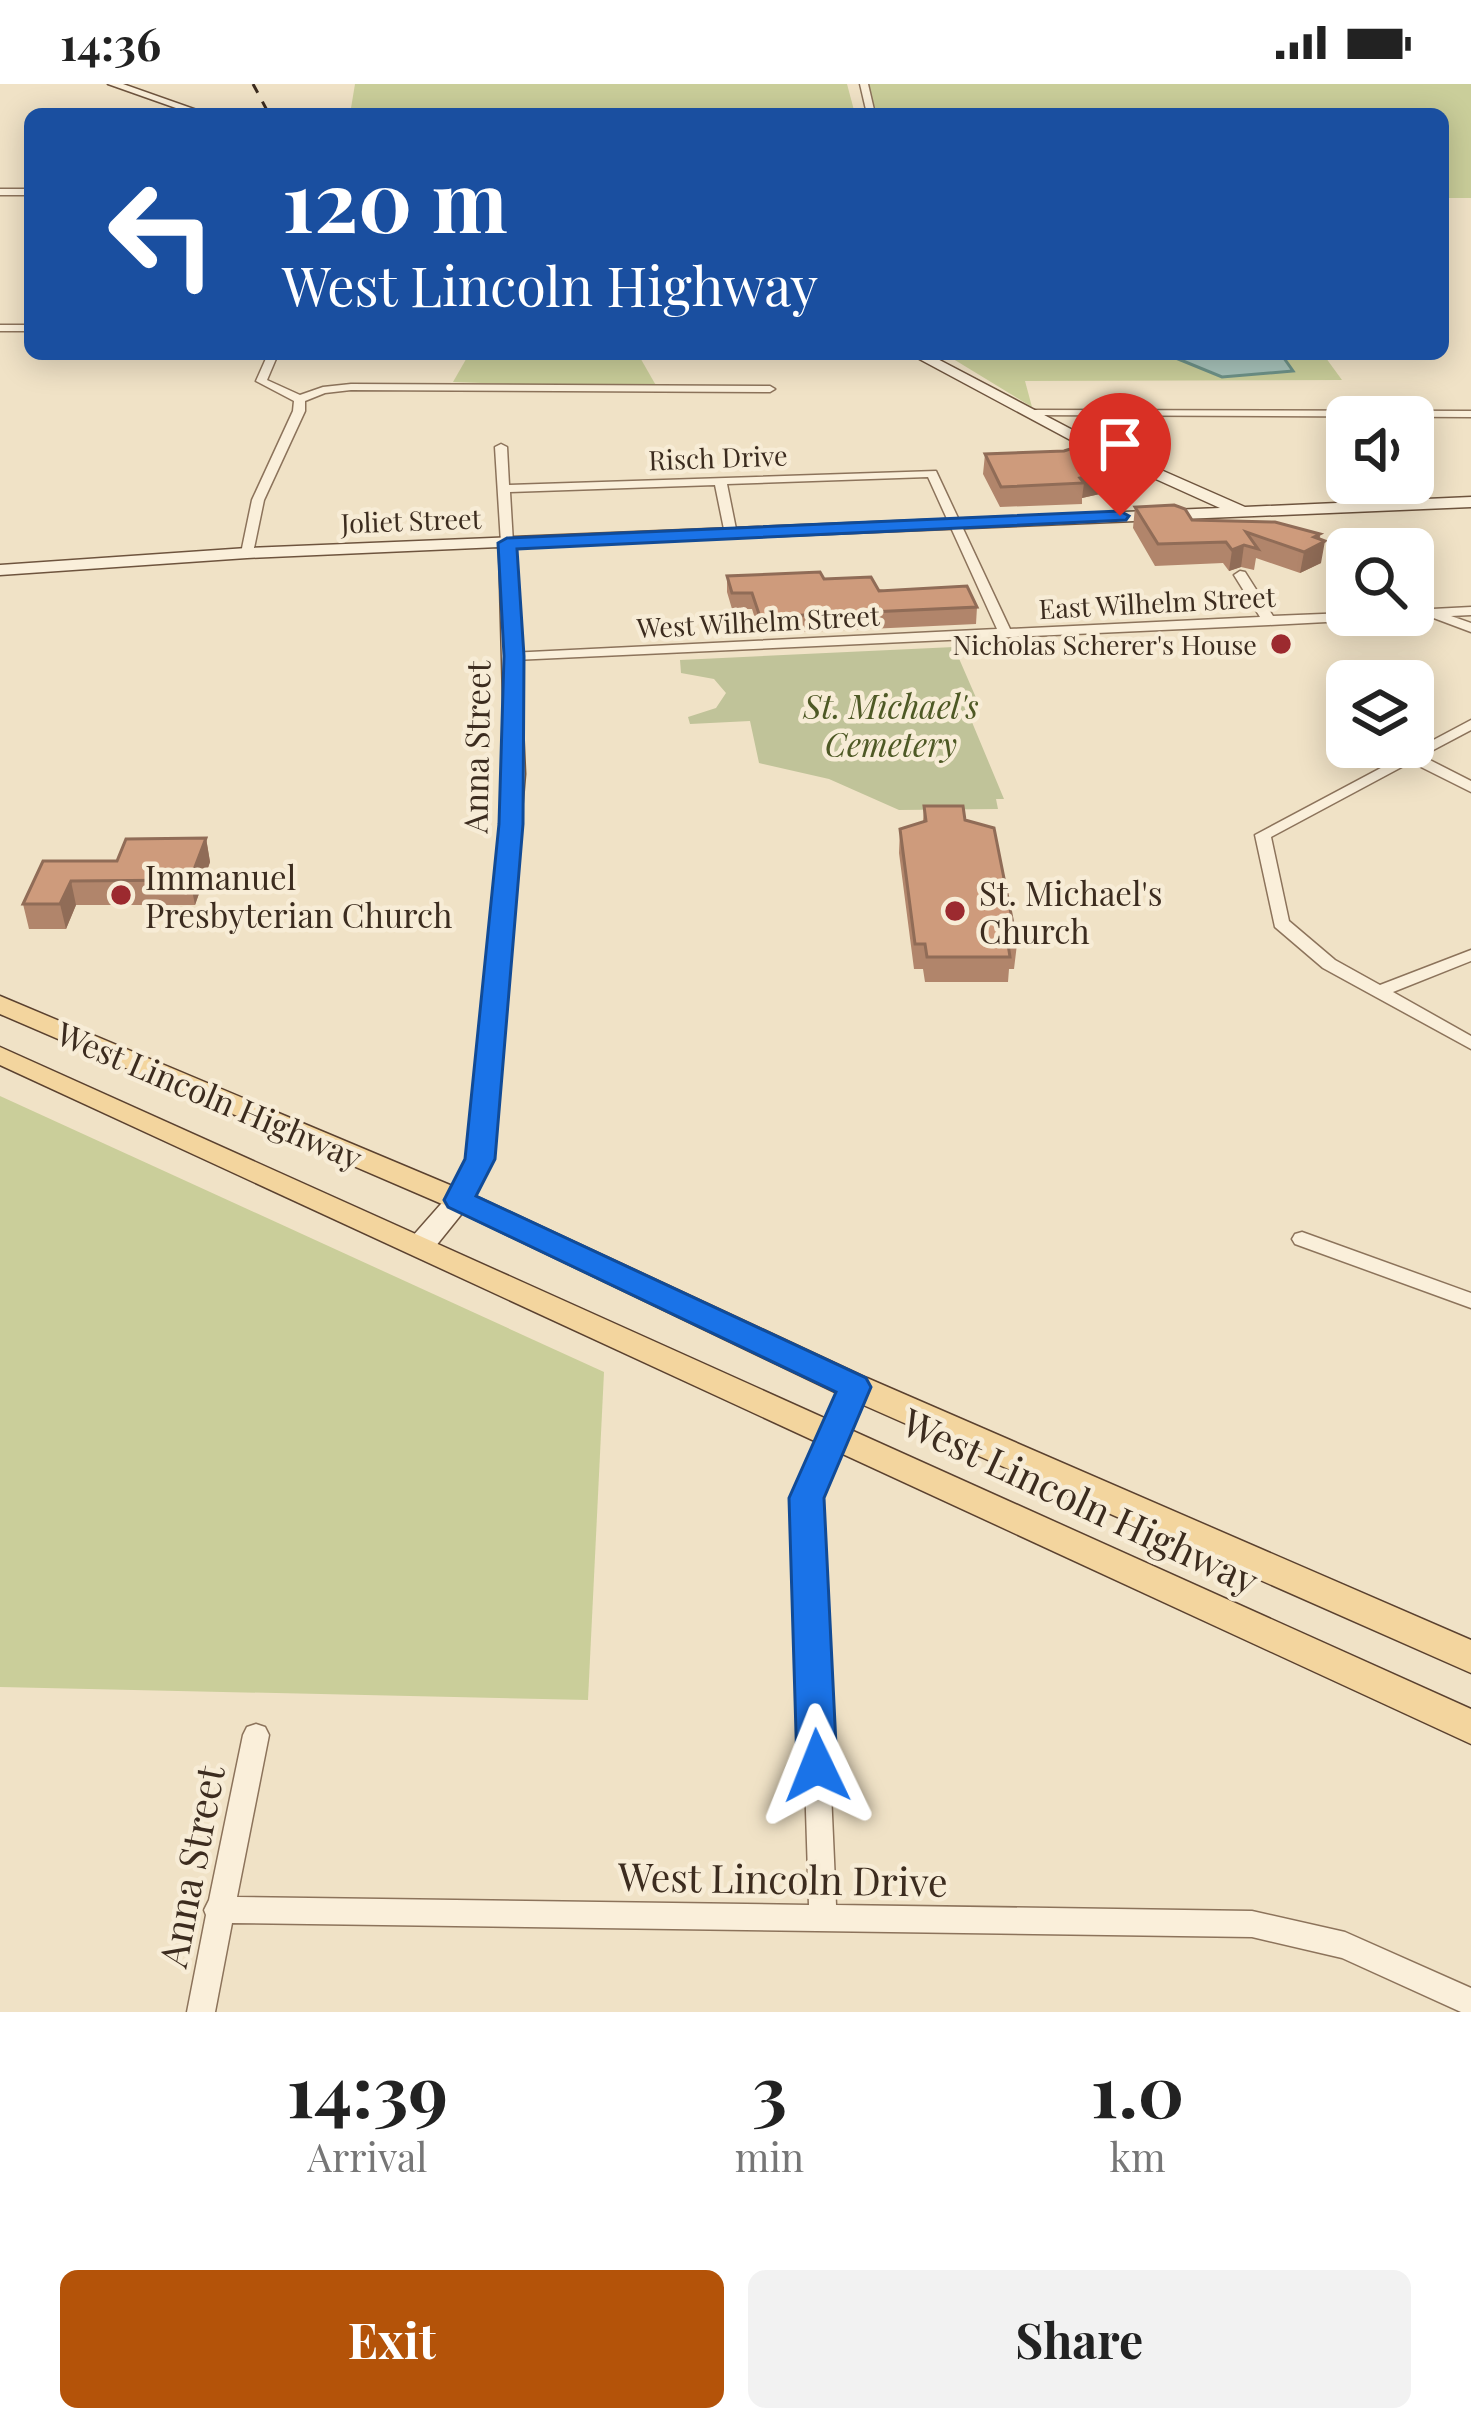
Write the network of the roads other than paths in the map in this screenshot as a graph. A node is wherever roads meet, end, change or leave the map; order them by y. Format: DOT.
graph roads {
  1 [pos="113,84"];
  2 [pos="184,108"];
  3 [pos="270,360"];
  4 [pos="933,360"];
  5 [pos="770,389"];
  6 [pos="300,399"];
  7 [pos="1030,413"];
  8 [pos="1471,414"];
  9 [pos="501,447"];
  10 [pos="720,480"];
  11 [pos="506,489"];
  12 [pos="1471,502"];
  13 [pos="1241,512"];
  14 [pos="955,523"];
  15 [pos="731,534"];
  16 [pos="507,543"];
  17 [pos="247,553"];
  18 [pos="0,570"];
  19 [pos="1240,575"];
  20 [pos="1471,611"];
  21 [pos="1434,613"];
  22 [pos="1434,614"];
  23 [pos="1326,618"];
  24 [pos="1269,621"];
  25 [pos="1471,628"];
  26 [pos="1005,633"];
  27 [pos="514,656"];
  28 [pos="1471,724"];
  29 [pos="1434,744"];
  30 [pos="1389,768"];
  31 [pos="1434,768"];
  32 [pos="1471,787"];
  33 [pos="1471,955"];
  34 [pos="1379,992"];
  35 [pos="0,1004"];
  36 [pos="1471,1043"];
  37 [pos="0,1055"];
  38 [pos="459,1200"];
  39 [pos="1302,1239"];
  40 [pos="421,1245"];
  41 [pos="1471,1301"];
  42 [pos="855,1387"];
  43 [pos="835,1432"];
  44 [pos="1471,1657"];
  45 [pos="1471,1726"];
  46 [pos="256,1735"];
  47 [pos="218,1910"];
  48 [pos="823,1917"];
  49 [pos="1471,2002"];
  50 [pos="201,2012"];
  1 -- 2 [label="street"];
  3 -- 6 [label="street"];
  4 -- 7 [label="street"];
  5 -- 6 [label="street"];
  6 -- 17 [label="street"];
  7 -- 8 [label="street"];
  7 -- 13 [label="street"];
  9 -- 11 [label="street, Anna Street"];
  10 -- 11 [label="street, Risch Drive"];
  10 -- 14 [label="street, Risch Drive"];
  10 -- 15 [label="street"];
  11 -- 16 [label="street, Anna Street"];
  12 -- 13 [label="street, Joliet Street"];
  13 -- 14 [label="street, Joliet Street"];
  14 -- 15 [label="street, Joliet Street"];
  14 -- 26 [label="street"];
  15 -- 16 [label="street, Joliet Street"];
  16 -- 17 [label="street, Joliet Street"];
  16 -- 27 [label="street, Anna Street"];
  17 -- 18 [label="street, Joliet Street"];
  19 -- 24 [label="street"];
  20 -- 21 [label="street"];
  22 -- 25 [label="street"];
  23 -- 24 [label="street, East Wilhelm Street"];
  24 -- 26 [label="street, East Wilhelm Street"];
  26 -- 27 [label="street, West Wilhelm Street"];
  27 -- 38 [label="street, Anna Street"];
  28 -- 29 [label="street"];
  30 -- 34 [label="street"];
  31 -- 32 [label="street"];
  33 -- 34 [label="street"];
  34 -- 36 [label="street"];
  35 -- 38 [label="main road, West Lincoln Highway"];
  37 -- 40 [label="main road, West Lincoln Highway"];
  38 -- 40 [label="street, Anna Street"];
  38 -- 42 [label="main road, West Lincoln Highway"];
  39 -- 41 [label="street"];
  40 -- 43 [label="main road, West Lincoln Highway"];
  42 -- 43 [label="street"];
  42 -- 44 [label="main road, West Lincoln Highway"];
  43 -- 45 [label="main road, West Lincoln Highway"];
  43 -- 48 [label="street"];
  46 -- 47 [label="street, Anna Street"];
  47 -- 48 [label="street, West Lincoln Drive"];
  47 -- 50 [label="street, Anna Street"];
  48 -- 49 [label="street, West Lincoln Drive"];
}
